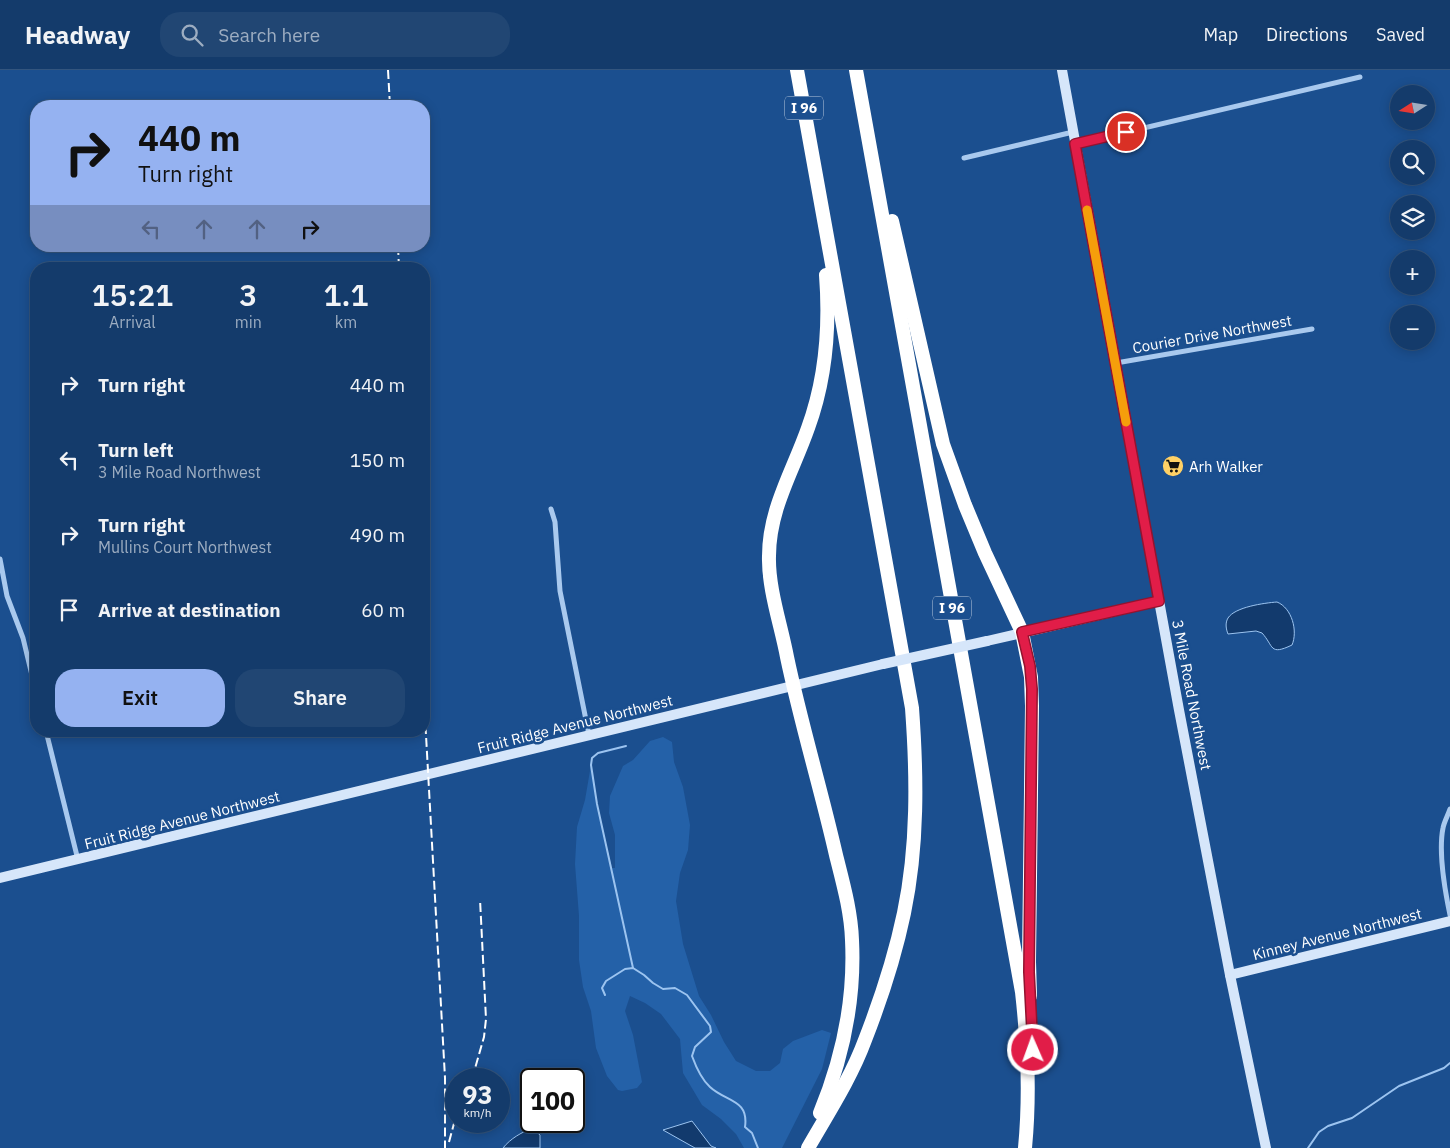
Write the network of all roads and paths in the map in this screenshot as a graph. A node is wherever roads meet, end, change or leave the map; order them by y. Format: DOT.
graph roads {
  1 [pos="797,70"];
  2 [pos="857,70"];
  3 [pos="1062,70"];
  4 [pos="1360,77"];
  5 [pos="1073,132"];
  6 [pos="1075,144"];
  7 [pos="810,146"];
  8 [pos="964,158"];
  9 [pos="1312,329"];
  10 [pos="1115,364"];
  11 [pos="551,509"];
  12 [pos="0,559"];
  13 [pos="1159,601"];
  14 [pos="1022,632"];
  15 [pos="30,668"];
  16 [pos="793,686"];
  17 [pos="589,736"];
  18 [pos="47,737"];
  19 [pos="1450,809"];
  20 [pos="78,860"];
  21 [pos="0,878"];
  22 [pos="1450,915"];
  23 [pos="1450,921"];
  24 [pos="1230,975"];
  25 [pos="1028,1094"];
  26 [pos="807,1148"];
  27 [pos="1025,1148"];
  28 [pos="1266,1148"];
  1 -- 7 [label="highway, I 96"];
  2 -- 14 [label="highway"];
  2 -- 25 [label="highway, I 96"];
  3 -- 5 [label="main road, 3 Mile Road Northwest"];
  4 -- 6 [label="street"];
  5 -- 6 [label="main road, 3 Mile Road Northwest"];
  5 -- 8 [label="street"];
  6 -- 10 [label="main road, 3 Mile Road Northwest"];
  7 -- 16 [label="highway"];
  7 -- 26 [label="highway, I 96"];
  9 -- 10 [label="street, Courier Drive Northwest"];
  10 -- 13 [label="main road, 3 Mile Road Northwest"];
  11 -- 17 [label="street"];
  12 -- 15 [label="street"];
  13 -- 14 [label="main road, Fruit Ridge Avenue Northwest"];
  13 -- 24 [label="main road, 3 Mile Road Northwest"];
  14 -- 16 [label="main road, Fruit Ridge Avenue Northwest, bridge"];
  14 -- 25 [label="highway"];
  16 -- 17 [label="main road, Fruit Ridge Avenue Northwest"];
  16 -- 26 [label="highway"];
  17 -- 20 [label="main road, Fruit Ridge Avenue Northwest"];
  18 -- 20 [label="street"];
  19 -- 22 [label="street"];
  20 -- 21 [label="main road, Fruit Ridge Avenue Northwest"];
  23 -- 24 [label="main road, Kinney Avenue Northwest"];
  24 -- 28 [label="main road, 3 Mile Road Northwest"];
  25 -- 27 [label="highway, I 96"];
}
